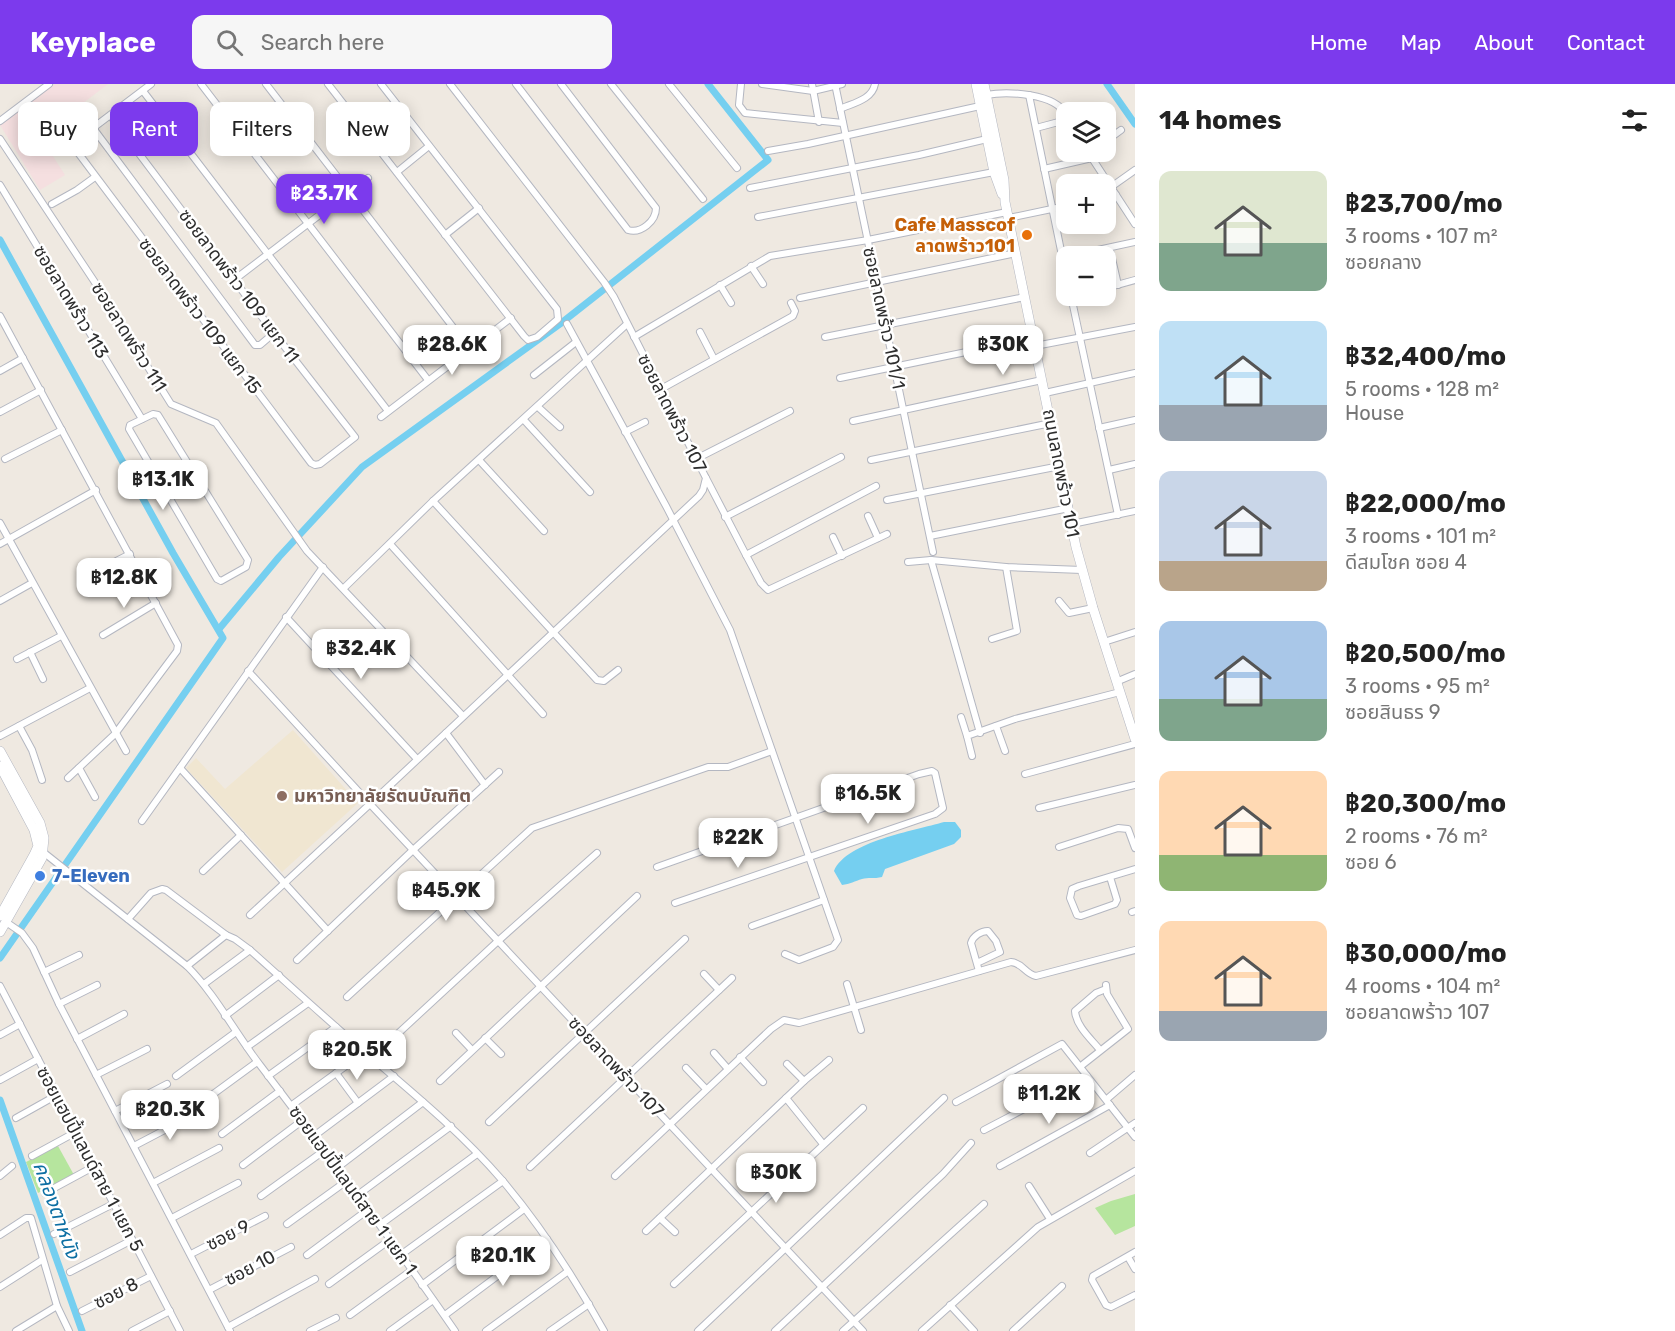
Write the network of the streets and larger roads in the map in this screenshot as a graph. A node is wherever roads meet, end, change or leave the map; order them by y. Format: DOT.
graph roads {
  1 [pos="152,84"];
  2 [pos="201,84"];
  3 [pos="266,84"];
  4 [pos="328,84"];
  5 [pos="381,84"];
  6 [pos="450,84"];
  7 [pos="516,84"];
  8 [pos="561,84"];
  9 [pos="611,84"];
  10 [pos="669,84"];
  11 [pos="741,84"];
  12 [pos="762,84"];
  13 [pos="843,84"];
  14 [pos="875,84"];
  15 [pos="976,84"];
  16 [pos="984,84"];
  17 [pos="46,85"];
  18 [pos="835,85"];
  19 [pos="813,88"];
  20 [pos="143,91"];
  21 [pos="1029,94"];
  22 [pos="986,95"];
  23 [pos="128,102"];
  24 [pos="1056,104"];
  25 [pos="980,106"];
  26 [pos="840,109"];
  27 [pos="110,115"];
  28 [pos="0,121"];
  29 [pos="819,122"];
  30 [pos="843,123"];
  31 [pos="1056,123"];
  32 [pos="98,124"];
  33 [pos="1036,128"];
  34 [pos="1121,130"];
  35 [pos="1116,134"];
  36 [pos="98,135"];
  37 [pos="845,135"];
  38 [pos="0,139"];
  39 [pos="987,139"];
  40 [pos="429,146"];
  41 [pos="768,151"];
  42 [pos="80,156"];
  43 [pos="141,156"];
  44 [pos="1064,162"];
  45 [pos="736,168"];
  46 [pos="852,168"];
  47 [pos="1044,169"];
  48 [pos="1135,170"];
  49 [pos="397,172"];
  50 [pos="994,172"];
  51 [pos="95,177"];
  52 [pos="368,178"];
  53 [pos="1116,183"];
  54 [pos="0,185"];
  55 [pos="750,188"];
  56 [pos="349,192"];
  57 [pos="1116,195"];
  58 [pos="858,198"];
  59 [pos="703,199"];
  60 [pos="52,204"];
  61 [pos="479,208"];
  62 [pos="1053,208"];
  63 [pos="1056,208"];
  64 [pos="1007,211"];
  65 [pos="758,217"];
  66 [pos="307,223"];
  67 [pos="1135,224"];
  68 [pos="445,235"];
  69 [pos="868,240"];
  70 [pos="1135,242"];
  71 [pos="1063,246"];
  72 [pos="1116,247"];
  73 [pos="1016,253"];
  74 [pos="268,254"];
  75 [pos="751,266"];
  76 [pos="1116,278"];
  77 [pos="234,280"];
  78 [pos="1135,280"];
  79 [pos="876,282"];
  80 [pos="763,284"];
  81 [pos="720,285"];
  82 [pos="1118,285"];
  83 [pos="1025,297"];
  84 [pos="800,298"];
  85 [pos="731,303"];
  86 [pos="791,303"];
  87 [pos="1073,306"];
  88 [pos="0,316"];
  89 [pos="511,318"];
  90 [pos="567,324"];
  91 [pos="627,324"];
  92 [pos="885,325"];
  93 [pos="1135,327"];
  94 [pos="3,328"];
  95 [pos="700,332"];
  96 [pos="274,333"];
  97 [pos="634,337"];
  98 [pos="825,337"];
  99 [pos="1080,337"];
  100 [pos="576,342"];
  101 [pos="1034,342"];
  102 [pos="469,348"];
  103 [pos="23,358"];
  104 [pos="714,359"];
  105 [pos="587,362"];
  106 [pos="894,368"];
  107 [pos="0,371"];
  108 [pos="1135,373"];
  109 [pos="534,375"];
  110 [pos="840,378"];
  111 [pos="428,380"];
  112 [pos="1042,380"];
  113 [pos="1089,383"];
  114 [pos="661,389"];
  115 [pos="40,390"];
  116 [pos="1045,393"];
  117 [pos="538,407"];
  118 [pos="903,409"];
  119 [pos="388,411"];
  120 [pos="789,411"];
  121 [pos="0,412"];
  122 [pos="381,417"];
  123 [pos="142,419"];
  124 [pos="524,420"];
  125 [pos="1135,420"];
  126 [pos="853,421"];
  127 [pos="645,422"];
  128 [pos="1051,423"];
  129 [pos="560,428"];
  130 [pos="1099,428"];
  131 [pos="62,430"];
  132 [pos="625,432"];
  133 [pos="912,451"];
  134 [pos="335,452"];
  135 [pos="841,457"];
  136 [pos="5,459"];
  137 [pos="696,459"];
  138 [pos="479,460"];
  139 [pos="871,460"];
  140 [pos="1135,464"];
  141 [pos="1060,466"];
  142 [pos="1109,470"];
  143 [pos="706,478"];
  144 [pos="876,486"];
  145 [pos="96,490"];
  146 [pos="590,492"];
  147 [pos="921,494"];
  148 [pos="887,500"];
  149 [pos="434,501"];
  150 [pos="1069,508"];
  151 [pos="1135,511"];
  152 [pos="1118,515"];
  153 [pos="868,516"];
  154 [pos="725,517"];
  155 [pos="673,521"];
  156 [pos="0,524"];
  157 [pos="1072,524"];
  158 [pos="544,531"];
  159 [pos="887,534"];
  160 [pos="930,536"];
  161 [pos="833,537"];
  162 [pos="878,538"];
  163 [pos="9,539"];
  164 [pos="0,544"];
  165 [pos="390,544"];
  166 [pos="933,552"];
  167 [pos="130,554"];
  168 [pos="746,555"];
  169 [pos="842,556"];
  170 [pos="931,560"];
  171 [pos="908,562"];
  172 [pos="323,567"];
  173 [pos="1006,567"];
  174 [pos="1082,570"];
  175 [pos="91,574"];
  176 [pos="32,583"];
  177 [pos="344,588"];
  178 [pos="0,601"];
  179 [pos="1059,601"];
  180 [pos="156,603"];
  181 [pos="1093,608"];
  182 [pos="286,617"];
  183 [pos="553,632"];
  184 [pos="1135,632"];
  185 [pos="103,635"];
  186 [pos="61,636"];
  187 [pos="992,639"];
  188 [pos="1104,642"];
  189 [pos="30,652"];
  190 [pos="17,659"];
  191 [pos="618,670"];
  192 [pos="248,671"];
  193 [pos="507,674"];
  194 [pos="1135,674"];
  195 [pos="44,679"];
  196 [pos="1118,687"];
  197 [pos="90,688"];
  198 [pos="543,714"];
  199 [pos="463,716"];
  200 [pos="961,717"];
  201 [pos="1132,719"];
  202 [pos="19,726"];
  203 [pos="996,726"];
  204 [pos="980,732"];
  205 [pos="446,733"];
  206 [pos="115,734"];
  207 [pos="0,736"];
  208 [pos="967,736"];
  209 [pos="1135,740"];
  210 [pos="1135,744"];
  211 [pos="0,751"];
  212 [pos="126,751"];
  213 [pos="772,751"];
  214 [pos="1005,751"];
  215 [pos="972,756"];
  216 [pos="417,759"];
  217 [pos="0,766"];
  218 [pos="79,768"];
  219 [pos="180,768"];
  220 [pos="499,772"];
  221 [pos="1025,774"];
  222 [pos="68,778"];
  223 [pos="42,780"];
  224 [pos="485,785"];
  225 [pos="1135,785"];
  226 [pos="95,797"];
  227 [pos="370,804"];
  228 [pos="1039,808"];
  229 [pos="794,817"];
  230 [pos="141,821"];
  231 [pos="241,835"];
  232 [pos="1059,847"];
  233 [pos="1135,848"];
  234 [pos="40,850"];
  235 [pos="413,850"];
  236 [pos="597,853"];
  237 [pos="808,858"];
  238 [pos="657,867"];
  239 [pos="1135,869"];
  240 [pos="203,871"];
  241 [pos="1110,877"];
  242 [pos="284,883"];
  243 [pos="456,896"];
  244 [pos="637,896"];
  245 [pos="824,900"];
  246 [pos="675,903"];
  247 [pos="250,915"];
  248 [pos="2,919"];
  249 [pos="128,919"];
  250 [pos="752,926"];
  251 [pos="328,931"];
  252 [pos="0,932"];
  253 [pos="226,935"];
  254 [pos="686,939"];
  255 [pos="498,941"];
  256 [pos="250,950"];
  257 [pos="1135,950"];
  258 [pos="785,954"];
  259 [pos="79,955"];
  260 [pos="297,960"];
  261 [pos="977,963"];
  262 [pos="187,966"];
  263 [pos="979,970"];
  264 [pos="44,972"];
  265 [pos="704,974"];
  266 [pos="279,975"];
  267 [pos="732,978"];
  268 [pos="204,984"];
  269 [pos="846,984"];
  270 [pos="97,985"];
  271 [pos="0,986"];
  272 [pos="540,986"];
  273 [pos="719,990"];
  274 [pos="346,997"];
  275 [pos="308,1003"];
  276 [pos="59,1004"];
  277 [pos="854,1007"];
  278 [pos="124,1014"];
  279 [pos="225,1016"];
  280 [pos="20,1024"];
  281 [pos="336,1028"];
  282 [pos="861,1030"];
  283 [pos="237,1032"];
  284 [pos="583,1032"];
  285 [pos="456,1033"];
  286 [pos="0,1035"];
  287 [pos="486,1038"];
  288 [pos="77,1039"];
  289 [pos="391,1040"];
  290 [pos="248,1047"];
  291 [pos="147,1048"];
  292 [pos="472,1050"];
  293 [pos="1100,1050"];
  294 [pos="364,1052"];
  295 [pos="714,1053"];
  296 [pos="501,1054"];
  297 [pos="740,1057"];
  298 [pos="38,1059"];
  299 [pos="829,1060"];
  300 [pos="257,1062"];
  301 [pos="787,1064"];
  302 [pos="1081,1066"];
  303 [pos="686,1068"];
  304 [pos="728,1068"];
  305 [pos="336,1073"];
  306 [pos="96,1075"];
  307 [pos="1135,1075"];
  308 [pos="176,1076"];
  309 [pos="268,1076"];
  310 [pos="394,1076"];
  311 [pos="1087,1076"];
  312 [pos="626,1077"];
  313 [pos="0,1080"];
  314 [pos="440,1081"];
  315 [pos="804,1081"];
  316 [pos="763,1082"];
  317 [pos="167,1083"];
  318 [pos="706,1089"];
  319 [pos="280,1091"];
  320 [pos="57,1095"];
  321 [pos="786,1098"];
  322 [pos="944,1098"];
  323 [pos="423,1102"];
  324 [pos="956,1102"];
  325 [pos="1108,1102"];
  326 [pos="201,1103"];
  327 [pos="358,1103"];
  328 [pos="292,1105"];
  329 [pos="863,1108"];
  330 [pos="115,1111"];
  331 [pos="195,1114"];
  332 [pos="16,1118"];
  333 [pos="303,1120"];
  334 [pos="489,1122"];
  335 [pos="669,1123"];
  336 [pos="1135,1123"];
  337 [pos="451,1126"];
  338 [pos="1128,1128"];
  339 [pos="984,1130"];
  340 [pos="76,1132"];
  341 [pos="222,1134"];
  342 [pos="314,1136"];
  343 [pos="1135,1137"];
  344 [pos="971,1143"];
  345 [pos="824,1144"];
  346 [pos="134,1146"];
  347 [pos="219,1148"];
  348 [pos="325,1150"];
  349 [pos="1090,1153"];
  350 [pos="477,1154"];
  351 [pos="32,1156"];
  352 [pos="243,1165"];
  353 [pos="12,1166"];
  354 [pos="1000,1166"];
  355 [pos="93,1167"];
  356 [pos="338,1167"];
  357 [pos="530,1167"];
  358 [pos="711,1168"];
  359 [pos="1135,1172"];
  360 [pos="0,1176"];
  361 [pos="615,1176"];
  362 [pos="348,1180"];
  363 [pos="502,1181"];
  364 [pos="153,1183"];
  365 [pos="238,1183"];
  366 [pos="1029,1186"];
  367 [pos="45,1193"];
  368 [pos="359,1194"];
  369 [pos="261,1196"];
  370 [pos="113,1204"];
  371 [pos="984,1204"];
  372 [pos="369,1209"];
  373 [pos="524,1209"];
  374 [pos="751,1211"];
  375 [pos="265,1216"];
  376 [pos="172,1218"];
  377 [pos="660,1218"];
  378 [pos="1050,1219"];
  379 [pos="287,1224"];
  380 [pos="381,1224"];
  381 [pos="646,1231"];
  382 [pos="675,1232"];
  383 [pos="54,1234"];
  384 [pos="0,1235"];
  385 [pos="391,1239"];
  386 [pos="547,1239"];
  387 [pos="132,1240"];
  388 [pos="291,1247"];
  389 [pos="786,1249"];
  390 [pos="1135,1252"];
  391 [pos="191,1254"];
  392 [pos="402,1254"];
  393 [pos="307,1255"];
  394 [pos="1128,1257"];
  395 [pos="42,1260"];
  396 [pos="1135,1269"];
  397 [pos="412,1270"];
  398 [pos="70,1272"];
  399 [pos="567,1272"];
  400 [pos="151,1276"];
  401 [pos="315,1279"];
  402 [pos="329,1284"];
  403 [pos="674,1284"];
  404 [pos="422,1285"];
  405 [pos="1062,1286"];
  406 [pos="0,1287"];
  407 [pos="823,1287"];
  408 [pos="209,1290"];
  409 [pos="1135,1295"];
  410 [pos="433,1300"];
  411 [pos="589,1304"];
  412 [pos="950,1305"];
  413 [pos="57,1306"];
  414 [pos="82,1311"];
  415 [pos="170,1311"];
  416 [pos="350,1314"];
  417 [pos="445,1315"];
  418 [pos="336,1318"];
  419 [pos="854,1321"];
  420 [pos="229,1329"];
  421 [pos="16,1331"];
  422 [pos="69,1331"];
  423 [pos="132,1331"];
  424 [pos="180,1331"];
  425 [pos="310,1331"];
  426 [pos="390,1331"];
  427 [pos="455,1331"];
  428 [pos="486,1331"];
  429 [pos="550,1331"];
  430 [pos="604,1331"];
  431 [pos="698,1331"];
  432 [pos="775,1331"];
  433 [pos="843,1331"];
  434 [pos="863,1331"];
  435 [pos="922,1331"];
  436 [pos="975,1331"];
  437 [pos="1013,1331"];
  1 -- 20 [label="street"];
  2 -- 66 [label="street"];
  3 -- 56 [label="street"];
  4 -- 49 [label="street"];
  5 -- 40 [label="street"];
  6 -- 91 [label="street, ซอยลาดพร้าว 107"];
  7 -- 8 [label="street"];
  9 -- 59 [label="street"];
  10 -- 45 [label="street"];
  11 -- 29 [label="street"];
  12 -- 19 [label="street"];
  13 -- 18 [label="street"];
  14 -- 26 [label="street"];
  15 -- 25 [label="street, ถนนลาดพร้าว 101"];
  16 -- 22 [label="street, ถนนลาดพร้าว 101"];
  17 -- 28 [label="street"];
  18 -- 19 [label="street"];
  18 -- 26 [label="street, ซอยลาดพร้าว 101/1"];
  19 -- 29 [label="street"];
  20 -- 23 [label="street"];
  20 -- 74 [label="street"];
  21 -- 22 [label="street"];
  21 -- 24 [label="street"];
  21 -- 33 [label="street"];
  22 -- 64 [label="street, ถนนลาดพร้าว 101"];
  25 -- 37 [label="street"];
  25 -- 39 [label="street, ถนนลาดพร้าว 101"];
  26 -- 30 [label="street, ซอยลาดพร้าว 101/1"];
  27 -- 32 [label="street"];
  29 -- 30 [label="street"];
  30 -- 37 [label="street, ซอยลาดพร้าว 101/1"];
  31 -- 33 [label="street"];
  33 -- 47 [label="street"];
  34 -- 35 [label="street"];
  36 -- 96 [label="street"];
  37 -- 41 [label="street"];
  37 -- 46 [label="street, ซอยลาดพร้าว 101/1"];
  38 -- 172 [label="street, ซอยลาดพร้าว 111"];
  39 -- 46 [label="street"];
  39 -- 50 [label="street, ถนนลาดพร้าว 101"];
  40 -- 49 [label="street"];
  40 -- 61 [label="street"];
  42 -- 51 [label="street, ซอยลาดพร้าว 109 แยก 15"];
  43 -- 77 [label="street, ซอยลาดพร้าว 109 แยก 11"];
  44 -- 47 [label="street"];
  46 -- 55 [label="street"];
  46 -- 58 [label="street, ซอยลาดพร้าว 101/1"];
  47 -- 62 [label="street"];
  48 -- 53 [label="street"];
  49 -- 68 [label="street"];
  50 -- 58 [label="street"];
  50 -- 64 [label="street, ถนนลาดพร้าว 101"];
  51 -- 60 [label="street"];
  51 -- 134 [label="street, ซอยลาดพร้าว 109 แยก 15"];
  52 -- 56 [label="street"];
  54 -- 123 [label="street, ซอยลาดพร้าว 113"];
  56 -- 66 [label="street"];
  56 -- 102 [label="street"];
  57 -- 67 [label="street"];
  58 -- 65 [label="street"];
  58 -- 69 [label="street, ซอยลาดพร้าว 101/1"];
  61 -- 68 [label="street"];
  61 -- 89 [label="street"];
  62 -- 63 [label="street"];
  62 -- 64 [label="street"];
  62 -- 71 [label="street"];
  64 -- 69 [label="street"];
  64 -- 73 [label="street, ถนนลาดพร้าว 101"];
  66 -- 74 [label="street"];
  66 -- 111 [label="street"];
  68 -- 89 [label="street"];
  69 -- 75 [label="street"];
  69 -- 79 [label="street, ซอยลาดพร้าว 101/1"];
  70 -- 72 [label="street"];
  73 -- 79 [label="street"];
  73 -- 83 [label="street, ถนนลาดพร้าว 101"];
  74 -- 77 [label="street"];
  74 -- 119 [label="street"];
  75 -- 80 [label="street"];
  75 -- 81 [label="street"];
  76 -- 82 [label="street"];
  77 -- 96 [label="street, ซอยลาดพร้าว 109 แยก 11"];
  78 -- 82 [label="street"];
  79 -- 84 [label="street"];
  79 -- 92 [label="street, ซอยลาดพร้าว 101/1"];
  81 -- 85 [label="street"];
  81 -- 97 [label="street"];
  83 -- 92 [label="street"];
  83 -- 101 [label="street, ถนนลาดพร้าว 101"];
  86 -- 104 [label="street"];
  87 -- 99 [label="street"];
  88 -- 94 [label="street"];
  89 -- 102 [label="street"];
  90 -- 100 [label="street"];
  91 -- 97 [label="street, ซอยลาดพร้าว 107"];
  91 -- 105 [label="street"];
  92 -- 98 [label="street"];
  92 -- 106 [label="street, ซอยลาดพร้าว 101/1"];
  93 -- 99 [label="street"];
  94 -- 103 [label="street"];
  95 -- 104 [label="street"];
  96 -- 134 [label="street, ซอยลาดพร้าว 109 แยก 11"];
  97 -- 114 [label="street, ซอยลาดพร้าว 107"];
  99 -- 101 [label="street"];
  99 -- 113 [label="street"];
  100 -- 105 [label="street"];
  100 -- 109 [label="street"];
  101 -- 106 [label="street"];
  101 -- 112 [label="street, ถนนลาดพร้าว 101"];
  102 -- 111 [label="street"];
  103 -- 107 [label="street"];
  103 -- 115 [label="street"];
  104 -- 114 [label="street"];
  105 -- 117 [label="street"];
  105 -- 132 [label="street"];
  106 -- 110 [label="street"];
  106 -- 118 [label="street, ซอยลาดพร้าว 101/1"];
  108 -- 113 [label="street"];
  111 -- 119 [label="street"];
  112 -- 116 [label="street, ถนนลาดพร้าว 101"];
  112 -- 118 [label="street"];
  113 -- 116 [label="street"];
  113 -- 130 [label="street"];
  114 -- 137 [label="street, ซอยลาดพร้าว 107"];
  115 -- 121 [label="street"];
  115 -- 131 [label="street"];
  116 -- 128 [label="street, ถนนลาดพร้าว 101"];
  117 -- 124 [label="street"];
  117 -- 129 [label="street"];
  118 -- 126 [label="street"];
  118 -- 133 [label="street, ซอยลาดพร้าว 101/1"];
  119 -- 122 [label="street"];
  120 -- 137 [label="street"];
  123 -- 123 [label="street"];
  124 -- 138 [label="street"];
  124 -- 146 [label="street"];
  125 -- 130 [label="street"];
  127 -- 132 [label="street"];
  128 -- 133 [label="street"];
  128 -- 141 [label="street, ถนนลาดพร้าว 101"];
  130 -- 142 [label="street"];
  131 -- 136 [label="street"];
  131 -- 145 [label="street"];
  132 -- 155 [label="street"];
  133 -- 139 [label="street"];
  133 -- 147 [label="street, ซอยลาดพร้าว 101/1"];
  135 -- 154 [label="street"];
  137 -- 143 [label="street, ซอยลาดพร้าว 107"];
  138 -- 149 [label="street"];
  138 -- 158 [label="street"];
  140 -- 142 [label="street"];
  141 -- 147 [label="street"];
  141 -- 150 [label="street, ถนนลาดพร้าว 101"];
  142 -- 152 [label="street"];
  143 -- 154 [label="street"];
  143 -- 155 [label="street, ซอยลาดพร้าว 107"];
  144 -- 168 [label="street"];
  145 -- 163 [label="street"];
  145 -- 167 [label="street"];
  147 -- 148 [label="street"];
  147 -- 160 [label="street, ซอยลาดพร้าว 101/1"];
  149 -- 165 [label="street"];
  149 -- 183 [label="street"];
  150 -- 157 [label="street, ถนนลาดพร้าว 101"];
  150 -- 160 [label="street"];
  151 -- 152 [label="street"];
  152 -- 157 [label="street"];
  153 -- 162 [label="street"];
  154 -- 168 [label="street"];
  155 -- 183 [label="street, ซอยลาดพร้าว 107"];
  155 -- 213 [label="street"];
  156 -- 163 [label="street"];
  157 -- 174 [label="street, ถนนลาดพร้าว 101"];
  159 -- 162 [label="street"];
  160 -- 166 [label="street, ซอยลาดพร้าว 101/1"];
  161 -- 169 [label="street"];
  162 -- 169 [label="street"];
  163 -- 164 [label="street"];
  163 -- 176 [label="street"];
  165 -- 177 [label="street"];
  165 -- 193 [label="street"];
  167 -- 175 [label="street"];
  167 -- 180 [label="street"];
  168 -- 169 [label="street"];
  170 -- 171 [label="street"];
  170 -- 173 [label="street"];
  170 -- 204 [label="street"];
  172 -- 177 [label="street, ซอยลาดพร้าว 111"];
  172 -- 182 [label="street"];
  173 -- 174 [label="street"];
  173 -- 187 [label="street"];
  174 -- 181 [label="street, ถนนลาดพร้าว 101"];
  176 -- 178 [label="street"];
  176 -- 186 [label="street"];
  177 -- 199 [label="street, ซอยลาดพร้าว 111"];
  179 -- 181 [label="street"];
  180 -- 185 [label="street"];
  180 -- 206 [label="street"];
  181 -- 188 [label="street, ถนนลาดพร้าว 101"];
  182 -- 192 [label="street"];
  182 -- 216 [label="street"];
  183 -- 191 [label="street"];
  183 -- 193 [label="street, ซอยลาดพร้าว 107"];
  184 -- 188 [label="street"];
  186 -- 189 [label="street"];
  186 -- 197 [label="street"];
  188 -- 196 [label="street, ถนนลาดพร้าว 101"];
  189 -- 190 [label="street"];
  189 -- 195 [label="street"];
  192 -- 219 [label="street"];
  192 -- 227 [label="street"];
  193 -- 198 [label="street"];
  193 -- 199 [label="street, ซอยลาดพร้าว 107"];
  194 -- 196 [label="street"];
  196 -- 201 [label="street, ถนนลาดพร้าว 101"];
  196 -- 203 [label="street"];
  197 -- 202 [label="street"];
  197 -- 206 [label="street"];
  199 -- 205 [label="street, ซอยลาดพร้าว 107"];
  200 -- 208 [label="street"];
  201 -- 209 [label="street, ถนนลาดพร้าว 101"];
  202 -- 207 [label="street"];
  202 -- 223 [label="street"];
  203 -- 204 [label="street"];
  203 -- 214 [label="street"];
  204 -- 208 [label="street"];
  205 -- 216 [label="street, ซอยลาดพร้าว 107"];
  205 -- 224 [label="street"];
  206 -- 212 [label="street"];
  206 -- 218 [label="street"];
  208 -- 215 [label="street"];
  210 -- 221 [label="street"];
  211 -- 234 [label="street"];
  213 -- 229 [label="street"];
  213 -- 243 [label="street"];
  216 -- 227 [label="street, ซอยลาดพร้าว 107"];
  217 -- 234 [label="street"];
  218 -- 222 [label="street"];
  218 -- 226 [label="street"];
  219 -- 230 [label="street"];
  219 -- 231 [label="street"];
  220 -- 224 [label="street"];
  224 -- 235 [label="street"];
  225 -- 228 [label="street"];
  227 -- 235 [label="street, ซอยลาดพร้าว 107"];
  227 -- 242 [label="street, ซอยลาดพร้าว 107"];
  229 -- 237 [label="street"];
  229 -- 237 [label="street"];
  229 -- 238 [label="street"];
  231 -- 240 [label="street"];
  231 -- 242 [label="street"];
  232 -- 233 [label="street"];
  234 -- 248 [label="street"];
  234 -- 249 [label="street, ซอยแฮปปี้แลนด์สาย 1 แยก 1"];
  235 -- 243 [label="street, ซอยลาดพร้าว 107"];
  235 -- 251 [label="street"];
  236 -- 255 [label="street"];
  237 -- 245 [label="street"];
  237 -- 246 [label="street"];
  239 -- 241 [label="street"];
  241 -- 241 [label="street"];
  242 -- 247 [label="street, ซอยลาดพร้าว 107"];
  242 -- 251 [label="street"];
  243 -- 255 [label="street, ซอยลาดพร้าว 107"];
  243 -- 274 [label="street"];
  244 -- 272 [label="street"];
  245 -- 250 [label="street"];
  245 -- 258 [label="street"];
  248 -- 252 [label="street"];
  248 -- 264 [label="street"];
  249 -- 253 [label="street"];
  249 -- 262 [label="street, ซอยแฮปปี้แลนด์สาย 1 แยก 1"];
  251 -- 260 [label="street"];
  253 -- 256 [label="street"];
  253 -- 262 [label="street"];
  254 -- 284 [label="street"];
  255 -- 272 [label="street, ซอยลาดพร้าว 107"];
  255 -- 289 [label="street"];
  256 -- 266 [label="street"];
  256 -- 268 [label="street"];
  257 -- 263 [label="street"];
  259 -- 264 [label="street"];
  261 -- 261 [label="street"];
  261 -- 263 [label="street"];
  262 -- 268 [label="street, ซอยแฮปปี้แลนด์สาย 1 แยก 1"];
  263 -- 277 [label="street"];
  264 -- 276 [label="street"];
  265 -- 273 [label="street"];
  266 -- 275 [label="street"];
  266 -- 279 [label="street"];
  267 -- 273 [label="street"];
  268 -- 279 [label="street, ซอยแฮปปี้แลนด์สาย 1 แยก 1"];
  269 -- 277 [label="street"];
  270 -- 276 [label="street"];
  271 -- 280 [label="street, ซอยแฮปปี้แลนด์สาย 1 แยก 5"];
  272 -- 284 [label="street, ซอยลาดพร้าว 107"];
  272 -- 287 [label="street"];
  273 -- 312 [label="street"];
  275 -- 281 [label="street"];
  275 -- 290 [label="street"];
  276 -- 288 [label="street"];
  277 -- 282 [label="street"];
  277 -- 297 [label="street"];
  278 -- 288 [label="street"];
  279 -- 283 [label="street, ซอยแฮปปี้แลนด์สาย 1 แยก 1"];
  280 -- 286 [label="street"];
  280 -- 298 [label="street, ซอยแฮปปี้แลนด์สาย 1 แยก 5"];
  281 -- 294 [label="street"];
  281 -- 309 [label="street"];
  283 -- 290 [label="street, ซอยแฮปปี้แลนด์สาย 1 แยก 1"];
  283 -- 308 [label="street"];
  284 -- 312 [label="street, ซอยลาดพร้าว 107"];
  284 -- 334 [label="street"];
  285 -- 292 [label="street"];
  287 -- 292 [label="street"];
  287 -- 296 [label="street"];
  288 -- 306 [label="street"];
  290 -- 300 [label="street, ซอยแฮปปี้แลนด์สาย 1 แยก 1"];
  291 -- 306 [label="street"];
  292 -- 314 [label="street"];
  293 -- 293 [label="street"];
  293 -- 302 [label="street"];
  294 -- 305 [label="street"];
  294 -- 310 [label="street"];
  295 -- 304 [label="street"];
  297 -- 304 [label="street"];
  297 -- 316 [label="street"];
  298 -- 313 [label="street"];
  298 -- 320 [label="street, ซอยแฮปปี้แลนด์สาย 1 แยก 5"];
  299 -- 315 [label="street"];
  300 -- 309 [label="street, ซอยแฮปปี้แลนด์สาย 1 แยก 1"];
  300 -- 326 [label="street"];
  301 -- 315 [label="street"];
  302 -- 311 [label="street"];
  302 -- 324 [label="street"];
  303 -- 318 [label="street"];
  304 -- 318 [label="street"];
  305 -- 327 [label="street"];
  305 -- 328 [label="street"];
  306 -- 330 [label="street"];
  307 -- 325 [label="street"];
  309 -- 319 [label="street, ซอยแฮปปี้แลนด์สาย 1 แยก 1"];
  310 -- 323 [label="street"];
  310 -- 327 [label="street"];
  311 -- 325 [label="street"];
  311 -- 339 [label="street"];
  312 -- 335 [label="street, ซอยลาดพร้าว 107"];
  312 -- 357 [label="street"];
  315 -- 321 [label="street"];
  317 -- 330 [label="street"];
  318 -- 335 [label="street"];
  319 -- 328 [label="street, ซอยแฮปปี้แลนด์สาย 1 แยก 1"];
  319 -- 341 [label="street"];
  320 -- 332 [label="street"];
  320 -- 340 [label="street, ซอยแฮปปี้แลนด์สาย 1 แยก 5"];
  321 -- 345 [label="street"];
  321 -- 358 [label="street"];
  322 -- 389 [label="street"];
  323 -- 337 [label="street"];
  323 -- 356 [label="street"];
  325 -- 338 [label="street"];
  325 -- 354 [label="street"];
  327 -- 342 [label="street"];
  328 -- 333 [label="street, ซอยแฮปปี้แลนด์สาย 1 แยก 1"];
  329 -- 345 [label="street"];
  330 -- 346 [label="street"];
  331 -- 346 [label="street"];
  333 -- 342 [label="street, ซอยแฮปปี้แลนด์สาย 1 แยก 1"];
  333 -- 352 [label="street"];
  335 -- 358 [label="street, ซอยลาดพร้าว 107"];
  335 -- 361 [label="street"];
  336 -- 338 [label="street"];
  337 -- 350 [label="street"];
  337 -- 368 [label="street"];
  338 -- 343 [label="street"];
  338 -- 349 [label="street"];
  340 -- 351 [label="street"];
  340 -- 355 [label="street, ซอยแฮปปี้แลนด์สาย 1 แยก 5"];
  342 -- 348 [label="street, ซอยแฮปปี้แลนด์สาย 1 แยก 1"];
  344 -- 407 [label="street"];
  345 -- 374 [label="street"];
  346 -- 364 [label="street"];
  347 -- 364 [label="street"];
  348 -- 356 [label="street, ซอยแฮปปี้แลนด์สาย 1 แยก 1"];
  348 -- 369 [label="street"];
  350 -- 363 [label="street"];
  350 -- 380 [label="street"];
  353 -- 360 [label="street"];
  355 -- 367 [label="street"];
  355 -- 370 [label="street, ซอยแฮปปี้แลนด์สาย 1 แยก 5"];
  356 -- 362 [label="street, ซอยแฮปปี้แลนด์สาย 1 แยก 1"];
  358 -- 374 [label="street, ซอยลาดพร้าว 107"];
  358 -- 377 [label="street"];
  359 -- 378 [label="street"];
  362 -- 368 [label="street, ซอยแฮปปี้แลนด์สาย 1 แยก 1"];
  362 -- 379 [label="street"];
  363 -- 373 [label="street"];
  363 -- 392 [label="street"];
  364 -- 376 [label="street"];
  365 -- 376 [label="street"];
  366 -- 378 [label="street"];
  368 -- 372 [label="street, ซอยแฮปปี้แลนด์สาย 1 แยก 1"];
  370 -- 383 [label="street"];
  370 -- 387 [label="street, ซอยแฮปปี้แลนด์สาย 1 แยก 5"];
  371 -- 419 [label="street"];
  372 -- 380 [label="street, ซอยแฮปปี้แลนด์สาย 1 แยก 1"];
  372 -- 393 [label="street"];
  373 -- 386 [label="street"];
  373 -- 404 [label="street"];
  374 -- 389 [label="street, ซอยลาดพร้าว 107"];
  374 -- 403 [label="street"];
  375 -- 391 [label="street, ซอย 9"];
  376 -- 391 [label="street"];
  377 -- 381 [label="street"];
  377 -- 382 [label="street"];
  378 -- 412 [label="street"];
  380 -- 385 [label="street, ซอยแฮปปี้แลนด์สาย 1 แยก 1"];
  384 -- 395 [label="street"];
  385 -- 392 [label="street, ซอยแฮปปี้แลนด์สาย 1 แยก 1"];
  385 -- 402 [label="street"];
  386 -- 399 [label="street"];
  386 -- 417 [label="street"];
  387 -- 398 [label="street"];
  387 -- 400 [label="street, ซอยแฮปปี้แลนด์สาย 1 แยก 5"];
  388 -- 408 [label="street, ซอย 10"];
  389 -- 407 [label="street, ซอยลาดพร้าว 107"];
  389 -- 431 [label="street"];
  390 -- 394 [label="street"];
  391 -- 408 [label="street"];
  392 -- 397 [label="street, ซอยแฮปปี้แลนด์สาย 1 แยก 1"];
  394 -- 396 [label="street"];
  394 -- 409 [label="street"];
  395 -- 406 [label="street"];
  395 -- 413 [label="street"];
  397 -- 404 [label="street, ซอยแฮปปี้แลนด์สาย 1 แยก 1"];
  397 -- 416 [label="street"];
  399 -- 411 [label="street"];
  399 -- 428 [label="street"];
  400 -- 414 [label="street, ซอย 8"];
  400 -- 415 [label="street, ซอยแฮปปี้แลนด์สาย 1 แยก 5"];
  401 -- 420 [label="street"];
  404 -- 410 [label="street, ซอยแฮปปี้แลนด์สาย 1 แยก 1"];
  405 -- 437 [label="street"];
  407 -- 419 [label="street, ซอยลาดพร้าว 107"];
  407 -- 432 [label="street"];
  408 -- 420 [label="street"];
  410 -- 417 [label="street, ซอยแฮปปี้แลนด์สาย 1 แยก 1"];
  410 -- 426 [label="street"];
  411 -- 429 [label="street"];
  411 -- 430 [label="street"];
  412 -- 435 [label="street"];
  412 -- 436 [label="street"];
  413 -- 421 [label="street"];
  413 -- 422 [label="street"];
  415 -- 423 [label="street"];
  415 -- 424 [label="street, ซอยแฮปปี้แลนด์สาย 1 แยก 5"];
  417 -- 427 [label="street, ซอยแฮปปี้แลนด์สาย 1 แยก 1"];
  418 -- 425 [label="street"];
  419 -- 433 [label="street"];
  419 -- 434 [label="street, ซอยลาดพร้าว 107"];
}
